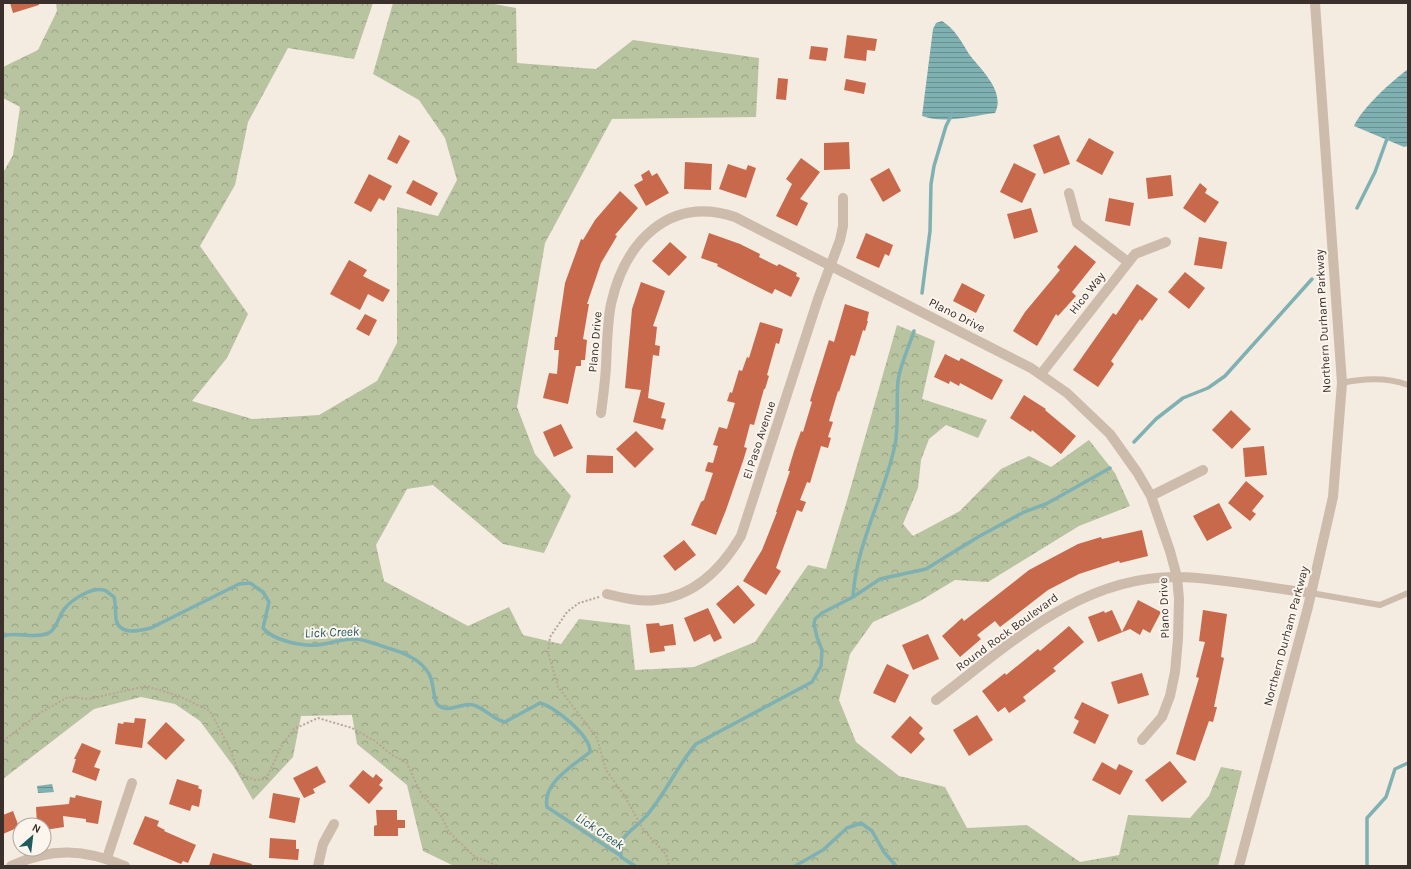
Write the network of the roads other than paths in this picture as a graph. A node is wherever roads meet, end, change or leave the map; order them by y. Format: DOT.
graph roads {
  1 [pos="1315,3"];
  2 [pos="1069,193"];
  3 [pos="843,198"];
  4 [pos="1166,242"];
  5 [pos="1128,262"];
  6 [pos="831,266"];
  7 [pos="1041,374"];
  8 [pos="1342,383"];
  9 [pos="1408,385"];
  10 [pos="601,413"];
  11 [pos="1203,470"];
  12 [pos="1151,496"];
  13 [pos="1177,576"];
  14 [pos="1311,593"];
  15 [pos="1408,593"];
  16 [pos="607,594"];
  17 [pos="936,700"];
  18 [pos="1142,740"];
  19 [pos="132,783"];
  20 [pos="334,824"];
  21 [pos="107,858"];
  22 [pos="11,866"];
  23 [pos="125,866"];
  24 [pos="318,866"];
  25 [pos="1239,866"];
  1 -- 8 [label="street, Northern Durham Parkway"];
  2 -- 5 [label="street"];
  3 -- 6 [label="street, El Paso Avenue"];
  4 -- 5 [label="street, Hico Way"];
  5 -- 7 [label="street, Hico Way"];
  6 -- 7 [label="street, Plano Drive"];
  6 -- 10 [label="street, Plano Drive"];
  6 -- 16 [label="street, El Paso Avenue"];
  7 -- 12 [label="street, Plano Drive"];
  8 -- 9 [label="lane"];
  8 -- 14 [label="street, Northern Durham Parkway"];
  11 -- 12 [label="street"];
  12 -- 13 [label="street, Plano Drive"];
  13 -- 14 [label="street, Round Rock Boulevard"];
  13 -- 17 [label="street, Round Rock Boulevard"];
  13 -- 18 [label="street, Plano Drive"];
  14 -- 15 [label="lane"];
  14 -- 25 [label="street, Northern Durham Parkway"];
  19 -- 21 [label="street"];
  20 -- 24 [label="street"];
  21 -- 22 [label="street"];
  21 -- 23 [label="street"];
}
